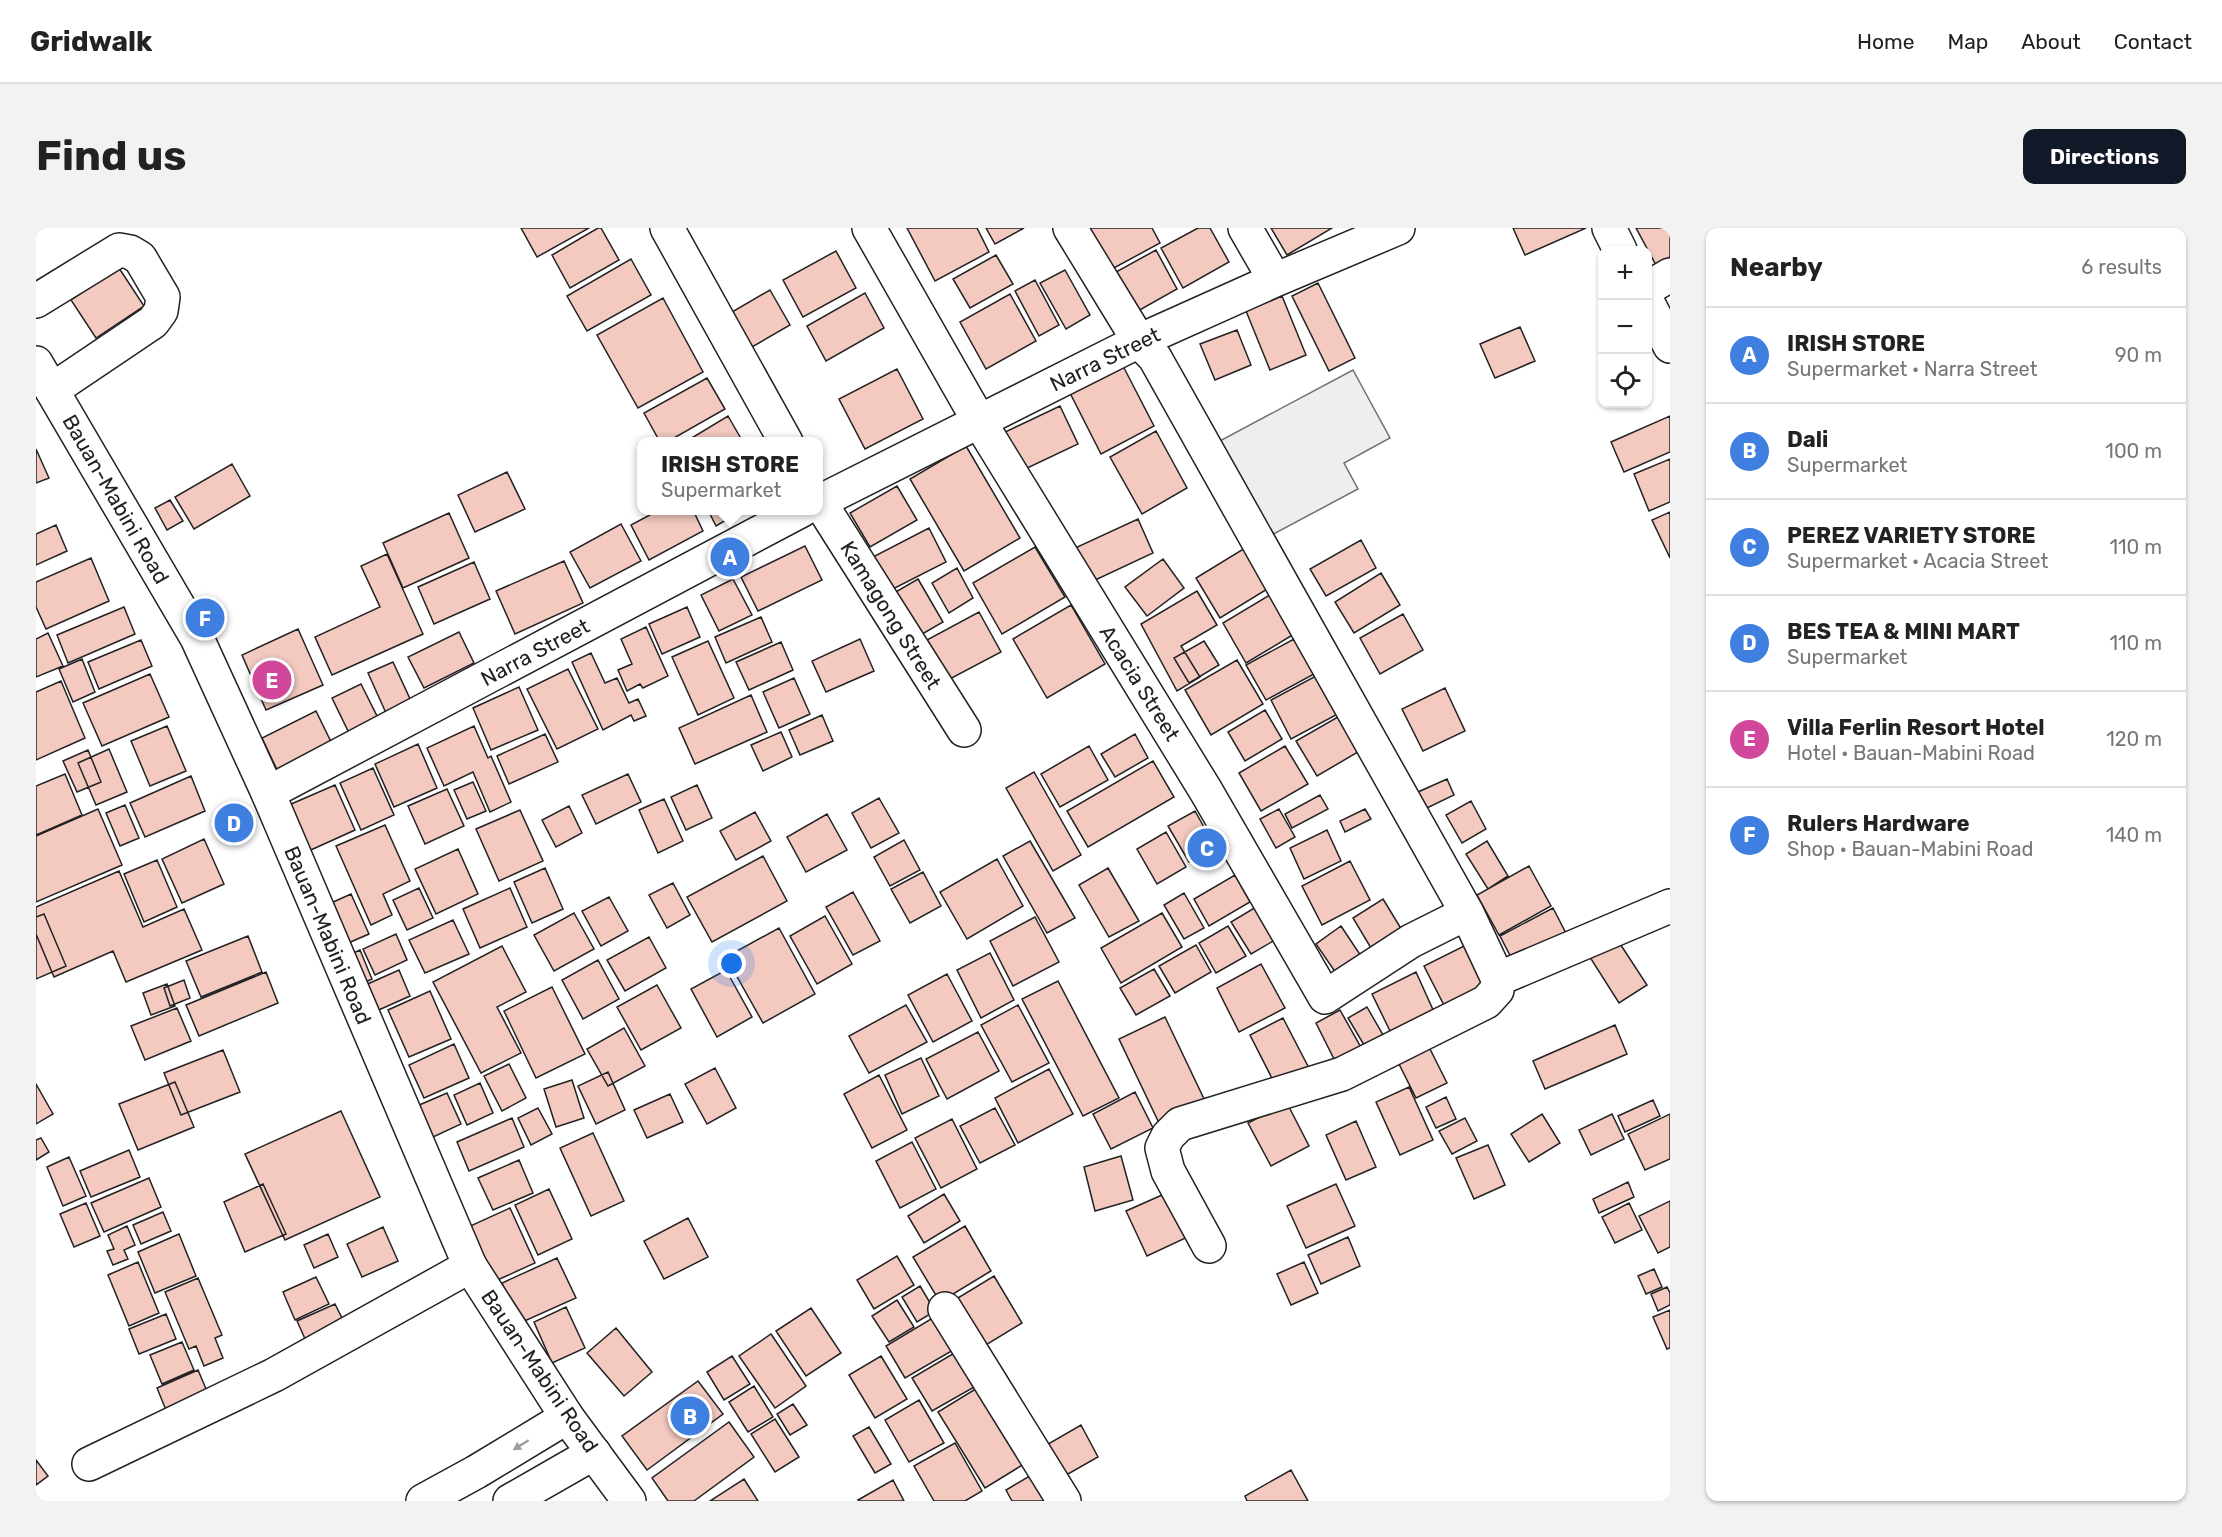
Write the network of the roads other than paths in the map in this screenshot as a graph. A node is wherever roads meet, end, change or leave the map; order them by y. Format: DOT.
graph roads {
  1 [pos="667,228"];
  2 [pos="869,228"];
  3 [pos="1070,228"];
  4 [pos="1245,228"];
  5 [pos="1398,228"];
  6 [pos="1609,228"];
  7 [pos="1618,246"];
  8 [pos="1670,275"];
  9 [pos="1275,280"];
  10 [pos="1652,285"];
  11 [pos="36,301"];
  12 [pos="1652,312"];
  13 [pos="1139,341"];
  14 [pos="1670,346"];
  15 [pos="44,376"];
  16 [pos="979,421"];
  17 [pos="784,437"];
  18 [pos="823,499"];
  19 [pos="823,507"];
  20 [pos="793,515"];
  21 [pos="964,730"];
  22 [pos="268,793"];
  23 [pos="1670,906"];
  24 [pos="1467,913"];
  25 [pos="1498,979"];
  26 [pos="1209,1246"];
  27 [pos="470,1266"];
  28 [pos="945,1309"];
  29 [pos="567,1417"];
  30 [pos="594,1453"];
  31 [pos="89,1464"];
  32 [pos="423,1501"];
  33 [pos="510,1501"];
  34 [pos="628,1501"];
  35 [pos="1064,1501"];
  1 -- 17 [label="street"];
  2 -- 16 [label="street, Acacia Street"];
  3 -- 13 [label="street"];
  4 -- 9 [label="street"];
  5 -- 9 [label="street, Narra Street"];
  6 -- 7 [label="street"];
  8 -- 10 [label="street"];
  9 -- 13 [label="street, Narra Street"];
  11 -- 15 [label="street"];
  12 -- 14 [label="street"];
  13 -- 16 [label="street, Narra Street"];
  13 -- 24 [label="street"];
  15 -- 22 [label="street, Bauan-Mabini Road"];
  16 -- 18 [label="street, Narra Street"];
  16 -- 24 [label="street, Acacia Street"];
  19 -- 21 [label="street, Kamagong Street"];
  20 -- 22 [label="street, Narra Street"];
  22 -- 27 [label="street, Bauan-Mabini Road"];
  23 -- 25 [label="street"];
  24 -- 25 [label="street"];
  25 -- 26 [label="street"];
  27 -- 29 [label="street, Bauan-Mabini Road"];
  27 -- 31 [label="street"];
  28 -- 35 [label="street"];
  29 -- 30 [label="street, Bauan-Mabini Road"];
  29 -- 32 [label="street, one-way"];
  30 -- 33 [label="street"];
  30 -- 34 [label="street, Bauan-Mabini Road"];
}
